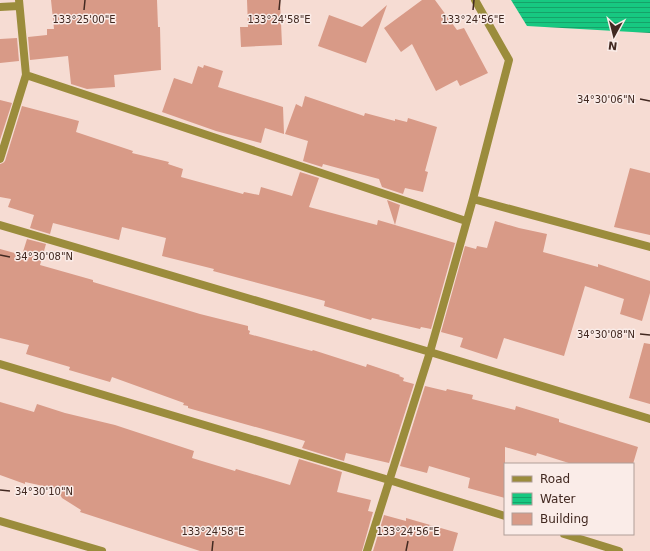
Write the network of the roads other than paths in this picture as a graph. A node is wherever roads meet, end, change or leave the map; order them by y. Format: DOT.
graph roads {
  1 [pos="475,0"];
  2 [pos="19,3"];
  3 [pos="0,7"];
  4 [pos="26,75"];
  5 [pos="0,160"];
  6 [pos="473,199"];
  7 [pos="466,221"];
  8 [pos="0,225"];
  9 [pos="650,247"];
  10 [pos="430,352"];
  11 [pos="0,364"];
  12 [pos="650,419"];
  13 [pos="389,480"];
  14 [pos="504,516"];
  15 [pos="0,521"];
  16 [pos="567,535"];
  17 [pos="102,551"];
  18 [pos="367,551"];
  19 [pos="619,551"];
  1 -- 6 [label="street"];
  2 -- 3 [label="street"];
  2 -- 4 [label="street"];
  4 -- 5 [label="street"];
  4 -- 7 [label="street"];
  6 -- 7 [label="street"];
  6 -- 9 [label="street"];
  7 -- 10 [label="street"];
  8 -- 10 [label="street"];
  10 -- 12 [label="street"];
  10 -- 13 [label="street"];
  11 -- 13 [label="street"];
  13 -- 14 [label="street"];
  13 -- 18 [label="street"];
  15 -- 17 [label="street"];
  16 -- 19 [label="street"];
}
